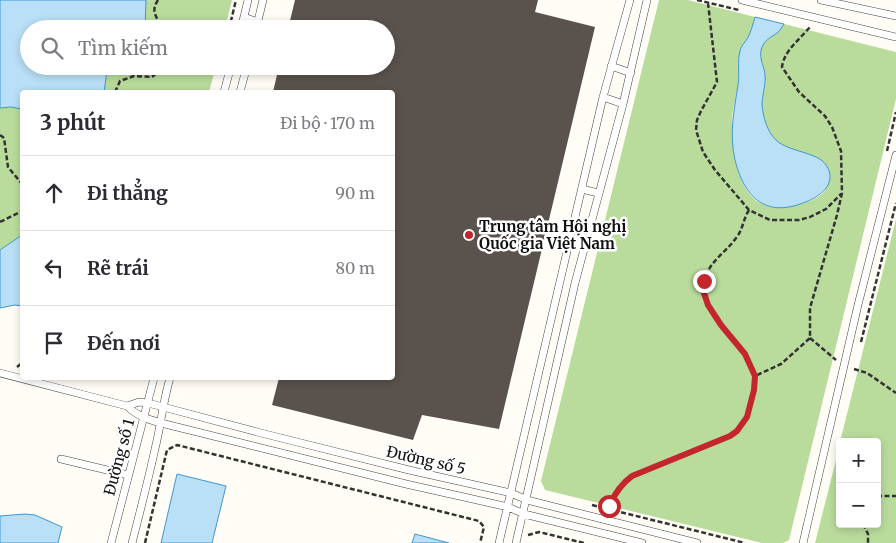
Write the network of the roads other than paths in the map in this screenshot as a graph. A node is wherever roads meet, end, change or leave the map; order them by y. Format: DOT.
graph roads {
  1 [pos="248,0"];
  2 [pos="263,0"];
  3 [pos="630,0"];
  4 [pos="647,0"];
  5 [pos="742,0"];
  6 [pos="821,0"];
  7 [pos="896,16"];
  8 [pos="244,17"];
  9 [pos="243,20"];
  10 [pos="249,20"];
  11 [pos="258,20"];
  12 [pos="896,37"];
  13 [pos="611,66"];
  14 [pos="630,73"];
  15 [pos="229,75"];
  16 [pos="245,75"];
  17 [pos="225,90"];
  18 [pos="241,90"];
  19 [pos="603,97"];
  20 [pos="623,104"];
  21 [pos="896,155"];
  22 [pos="582,189"];
  23 [pos="598,193"];
  24 [pos="0,373"];
  25 [pos="20,378"];
  26 [pos="27,380"];
  27 [pos="154,380"];
  28 [pos="169,380"];
  29 [pos="148,403"];
  30 [pos="127,406"];
  31 [pos="162,407"];
  32 [pos="143,418"];
  33 [pos="161,423"];
  34 [pos="61,459"];
  35 [pos="128,475"];
  36 [pos="511,493"];
  37 [pos="527,500"];
  38 [pos="508,508"];
  39 [pos="524,514"];
  40 [pos="111,543"];
  41 [pos="132,543"];
  42 [pos="499,543"];
  43 [pos="516,543"];
  44 [pos="642,543"];
  45 [pos="698,543"];
  46 [pos="803,543"];
  1 -- 8 [label="lane"];
  2 -- 11 [label="lane"];
  3 -- 13 [label="lane"];
  4 -- 14 [label="lane"];
  5 -- 12 [label="lane"];
  6 -- 7 [label="lane"];
  8 -- 9 [label="lane"];
  8 -- 10 [label="lane"];
  13 -- 14 [label="lane"];
  13 -- 19 [label="lane"];
  14 -- 20 [label="lane"];
  15 -- 17 [label="lane"];
  16 -- 18 [label="lane"];
  19 -- 20 [label="lane"];
  19 -- 22 [label="lane"];
  20 -- 23 [label="lane"];
  21 -- 46 [label="lane"];
  22 -- 23 [label="lane"];
  22 -- 36 [label="lane"];
  23 -- 37 [label="lane"];
  24 -- 25 [label="lane"];
  26 -- 30 [label="lane"];
  27 -- 29 [label="lane, Đường số 1"];
  28 -- 31 [label="lane"];
  29 -- 30 [label="lane"];
  29 -- 31 [label="lane, Đường số 5"];
  29 -- 32 [label="lane, Đường số 1"];
  30 -- 32 [label="lane"];
  31 -- 33 [label="lane"];
  31 -- 36 [label="lane, Đường số 5"];
  32 -- 33 [label="lane, Đường số 5"];
  32 -- 35 [label="lane, Đường số 1"];
  33 -- 38 [label="lane, Đường số 5"];
  33 -- 41 [label="lane"];
  34 -- 35 [label="lane"];
  35 -- 40 [label="lane, Đường số 1"];
  36 -- 37 [label="lane, Đường số 5"];
  36 -- 38 [label="lane"];
  37 -- 39 [label="lane"];
  37 -- 45 [label="lane, Đường số 5"];
  38 -- 39 [label="lane, Đường số 5"];
  38 -- 42 [label="lane"];
  39 -- 43 [label="lane"];
  39 -- 44 [label="lane, Đường số 5"];
}
